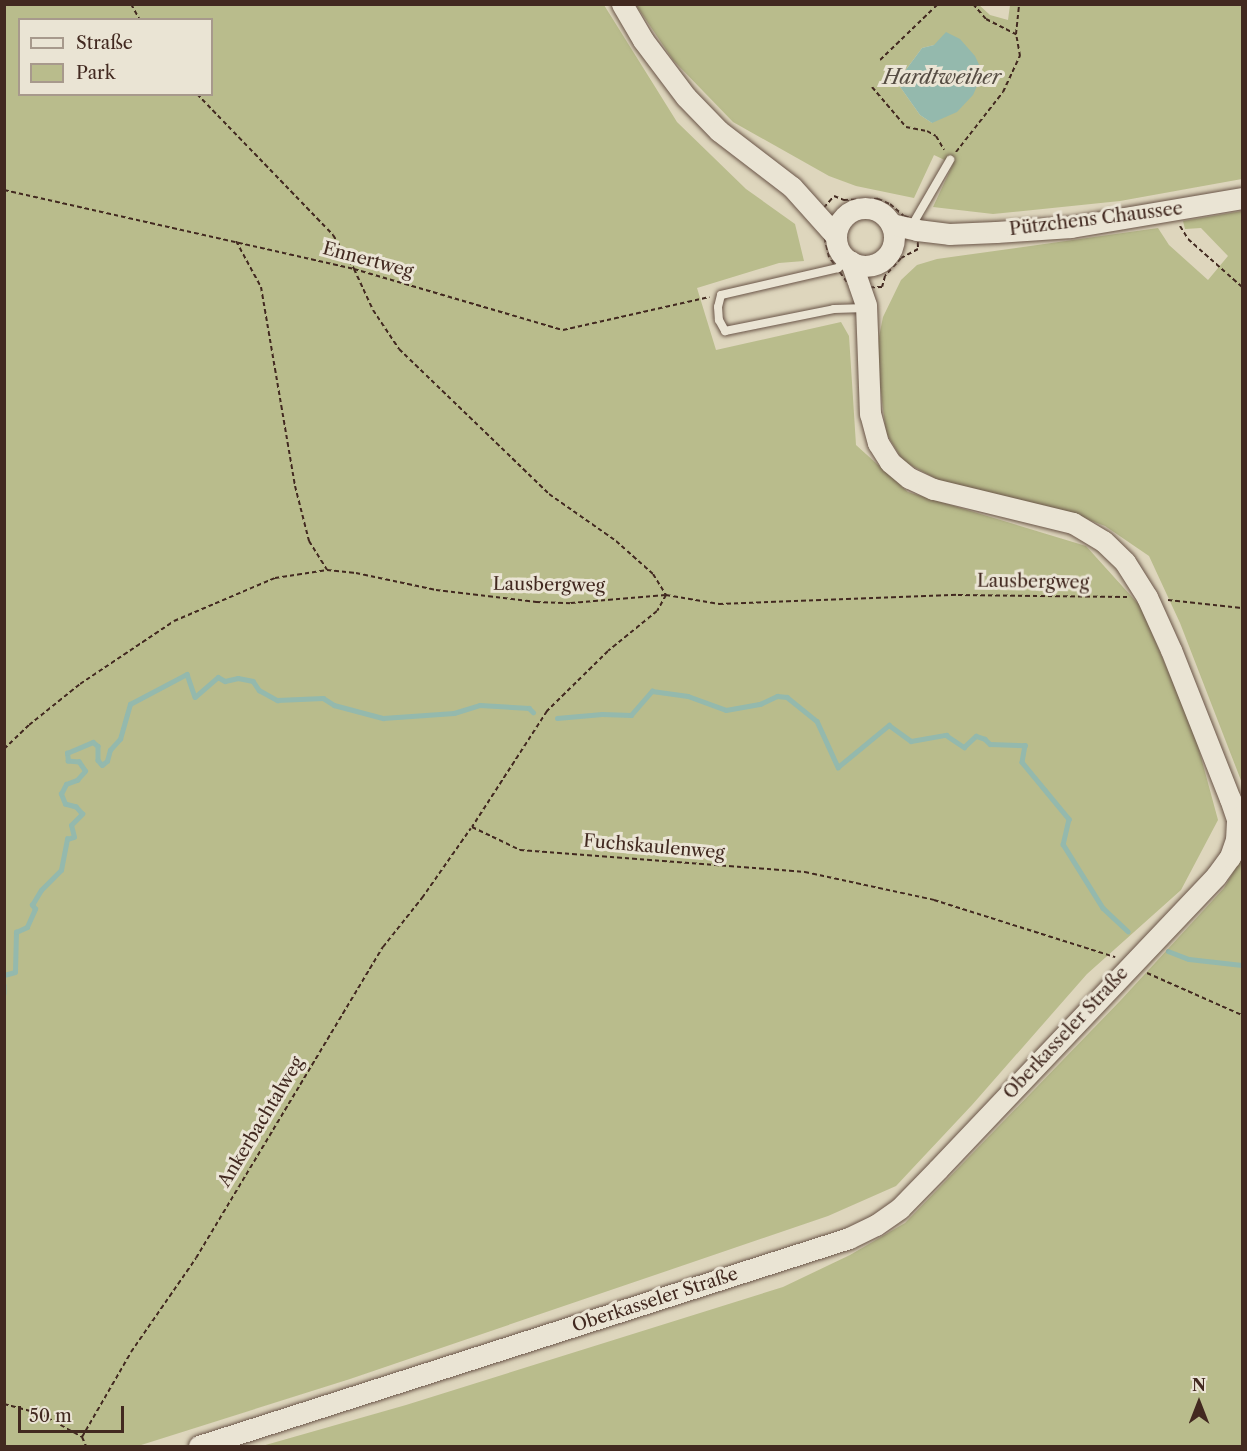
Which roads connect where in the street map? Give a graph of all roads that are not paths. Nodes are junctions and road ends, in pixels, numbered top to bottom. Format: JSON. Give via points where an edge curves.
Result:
{"nodes":[{"id":1,"x":622,"y":4,"type":"edge"},
{"id":2,"x":950,"y":160,"type":"road end"},
{"id":3,"x":1242,"y":198,"type":"edge"},
{"id":4,"x":820,"y":212,"type":"junction"},
{"id":5,"x":850,"y":212,"type":"junction"},
{"id":6,"x":910,"y":228,"type":"junction"},
{"id":7,"x":950,"y":234,"type":"junction"},
{"id":8,"x":836,"y":236,"type":"junction"},
{"id":9,"x":886,"y":256,"type":"junction"},
{"id":10,"x":849,"y":261,"type":"junction"},
{"id":11,"x":867,"y":307,"type":"junction"},
{"id":12,"x":199,"y":1446,"type":"edge"}],
"edges":[{"from":1,"to":4,"type":"street","via":[[643,40],[686,97],[719,131]]},
{"from":2,"to":6,"type":"lane"},
{"from":3,"to":7,"type":"street","name":"Pützchens Chaussee","via":[[1071,227]]},
{"from":4,"to":5,"type":"street"},
{"from":4,"to":8,"type":"street"},
{"from":5,"to":6,"type":"street","via":[[870,208]]},
{"from":5,"to":8,"type":"street","via":[[842,219]]},
{"from":6,"to":7,"type":"street","name":"Pützchens Chaussee"},
{"from":6,"to":9,"type":"street","name":"Oberkasseler Straße","via":[[894,235]]},
{"from":7,"to":9,"type":"street","name":"Pützchens Chaussee","via":[[918,241]]},
{"from":8,"to":10,"type":"street","name":"Oberkasseler Straße","via":[[841,253]]},
{"from":9,"to":10,"type":"street","name":"Pützchens Chaussee","via":[[866,266]]},
{"from":9,"to":11,"type":"street","name":"Oberkasseler Straße"},
{"from":10,"to":11,"type":"street","name":"Oberkasseler Straße"},
{"from":10,"to":11,"type":"lane","via":[[838,268],[721,295],[718,313],[725,331],[834,309]]},
{"from":11,"to":12,"type":"street","name":"Oberkasseler Straße","via":[[870,414],[878,443],[890,462],[909,478],[933,489],[1073,523],[1118,555],[1147,597],[1237,819],[1230,857],[938,1169],[900,1208],[876,1225],[849,1238]]}]}
